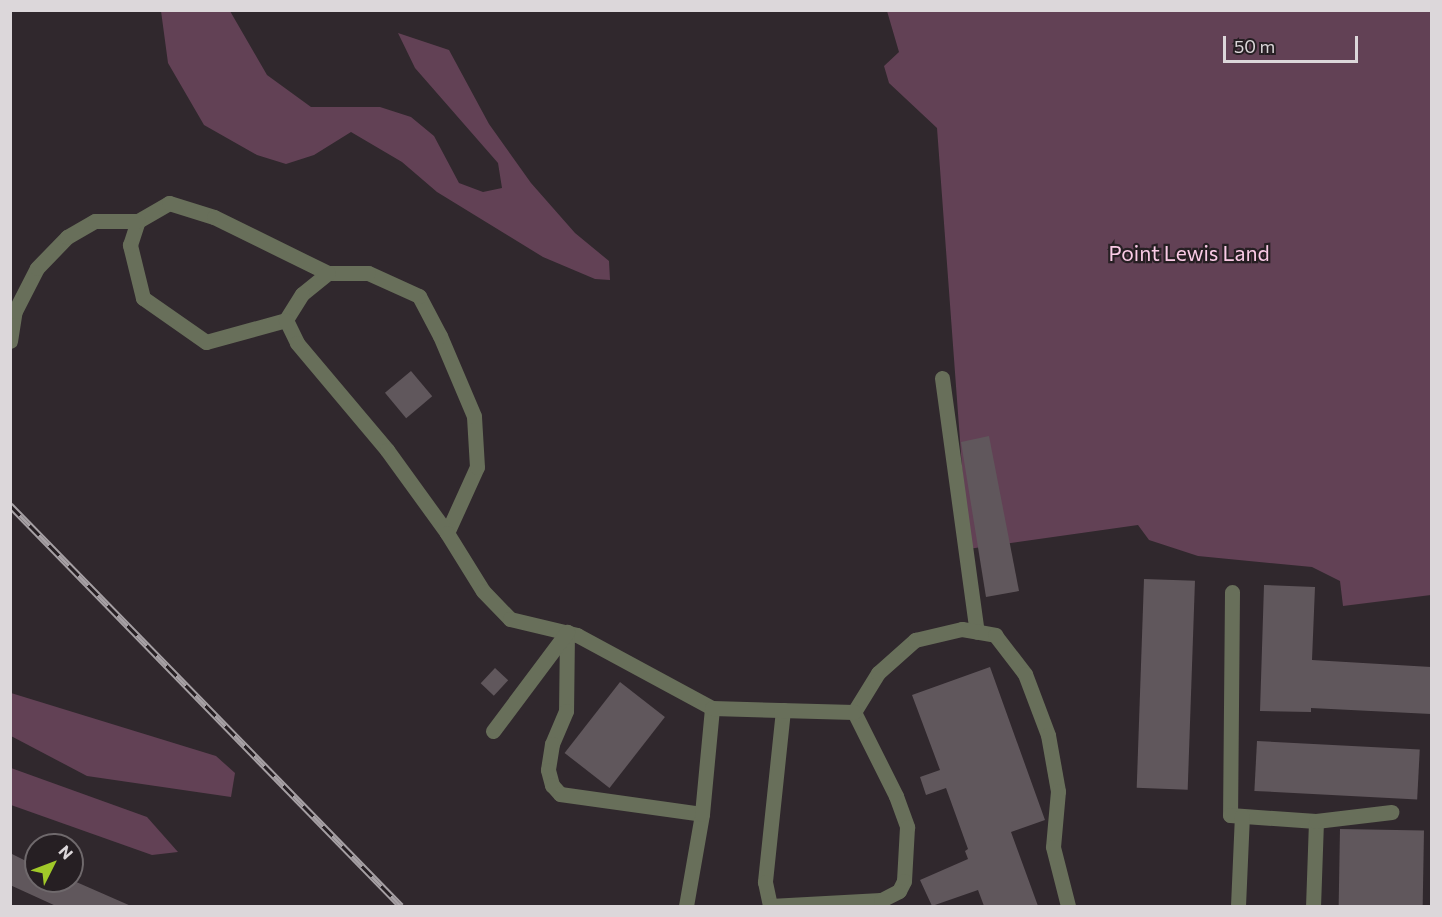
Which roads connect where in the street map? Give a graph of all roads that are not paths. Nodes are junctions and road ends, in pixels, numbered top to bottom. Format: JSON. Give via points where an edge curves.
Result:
{"nodes":[{"id":1,"x":138,"y":221,"type":"junction"},
{"id":2,"x":328,"y":273,"type":"junction"},
{"id":3,"x":286,"y":320,"type":"junction"},
{"id":4,"x":10,"y":341,"type":"edge"},
{"id":5,"x":942,"y":378,"type":"dead end"},
{"id":6,"x":447,"y":533,"type":"junction"},
{"id":7,"x":1232,"y":592,"type":"dead end"},
{"id":8,"x":567,"y":632,"type":"junction"},
{"id":9,"x":977,"y":632,"type":"junction"},
{"id":10,"x":712,"y":708,"type":"junction"},
{"id":11,"x":783,"y":710,"type":"junction"},
{"id":12,"x":854,"y":712,"type":"junction"},
{"id":13,"x":493,"y":731,"type":"dead end"},
{"id":14,"x":1390,"y":812,"type":"dead end"},
{"id":15,"x":702,"y":814,"type":"junction"},
{"id":16,"x":1242,"y":816,"type":"junction"},
{"id":17,"x":1316,"y":821,"type":"junction"},
{"id":18,"x":881,"y":903,"type":"edge"},
{"id":19,"x":686,"y":906,"type":"edge"},
{"id":20,"x":1068,"y":906,"type":"edge"},
{"id":21,"x":1238,"y":906,"type":"edge"},
{"id":22,"x":1313,"y":906,"type":"edge"}],
"edges":[{"from":1,"to":2,"type":"lane","via":[[168,203],[214,217]]},
{"from":1,"to":3,"type":"lane","via":[[130,245],[143,298],[207,342]]},
{"from":1,"to":4,"type":"lane","via":[[95,220],[67,237],[37,268],[15,311]]},
{"from":2,"to":3,"type":"lane","via":[[302,294]]},
{"from":2,"to":6,"type":"lane","via":[[368,273],[419,296],[440,336],[474,416],[477,467]]},
{"from":3,"to":6,"type":"lane","via":[[297,343],[387,450]]},
{"from":5,"to":9,"type":"lane"},
{"from":6,"to":8,"type":"lane","via":[[483,591],[510,619]]},
{"from":7,"to":16,"type":"lane","via":[[1230,815]]},
{"from":8,"to":10,"type":"lane"},
{"from":8,"to":13,"type":"lane"},
{"from":8,"to":15,"type":"lane","via":[[566,711],[552,744],[548,770],[552,785],[560,794]]},
{"from":9,"to":12,"type":"lane","via":[[962,629],[915,640],[878,673]]},
{"from":9,"to":20,"type":"lane","via":[[994,635],[1025,674],[1048,735],[1058,791],[1053,847]]},
{"from":10,"to":11,"type":"lane"},
{"from":10,"to":15,"type":"lane"},
{"from":11,"to":12,"type":"lane"},
{"from":11,"to":18,"type":"lane","via":[[765,882],[770,906]]},
{"from":12,"to":18,"type":"lane","via":[[907,827],[904,881],[899,891]]},
{"from":14,"to":17,"type":"lane"},
{"from":15,"to":19,"type":"lane"},
{"from":16,"to":17,"type":"lane"},
{"from":16,"to":21,"type":"lane"},
{"from":17,"to":22,"type":"lane"}]}
